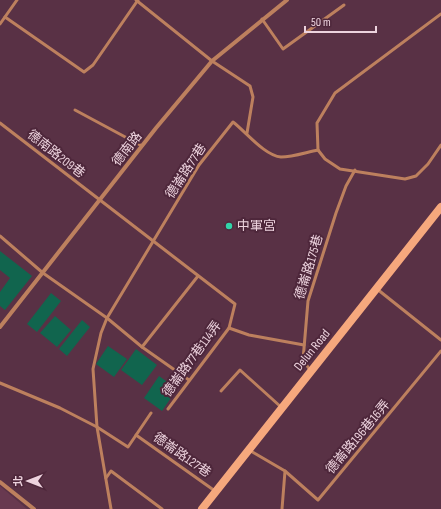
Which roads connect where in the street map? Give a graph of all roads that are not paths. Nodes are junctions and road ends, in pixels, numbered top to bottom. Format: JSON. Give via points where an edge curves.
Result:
{"nodes":[{"id":1,"x":17,"y":0,"type":"edge"},
{"id":2,"x":137,"y":0,"type":"edge"},
{"id":3,"x":287,"y":0,"type":"edge"},
{"id":4,"x":344,"y":5,"type":"dead end"},
{"id":5,"x":441,"y":14,"type":"edge"},
{"id":6,"x":5,"y":17,"type":"junction"},
{"id":7,"x":262,"y":19,"type":"junction"},
{"id":8,"x":0,"y":24,"type":"edge"},
{"id":9,"x":212,"y":61,"type":"junction"},
{"id":10,"x":75,"y":110,"type":"dead end"},
{"id":11,"x":0,"y":123,"type":"edge"},
{"id":12,"x":247,"y":133,"type":"junction"},
{"id":13,"x":441,"y":145,"type":"edge"},
{"id":14,"x":142,"y":146,"type":"junction"},
{"id":15,"x":318,"y":150,"type":"junction"},
{"id":16,"x":355,"y":170,"type":"junction"},
{"id":17,"x":99,"y":200,"type":"junction"},
{"id":18,"x":440,"y":209,"type":"edge"},
{"id":19,"x":0,"y":236,"type":"edge"},
{"id":20,"x":154,"y":242,"type":"junction"},
{"id":21,"x":43,"y":273,"type":"junction"},
{"id":22,"x":198,"y":276,"type":"junction"},
{"id":23,"x":377,"y":289,"type":"junction"},
{"id":24,"x":107,"y":318,"type":"junction"},
{"id":25,"x":0,"y":327,"type":"edge"},
{"id":26,"x":229,"y":328,"type":"junction"},
{"id":27,"x":441,"y":340,"type":"edge"},
{"id":28,"x":304,"y":345,"type":"junction"},
{"id":29,"x":142,"y":347,"type":"junction"},
{"id":30,"x":441,"y":351,"type":"edge"},
{"id":31,"x":311,"y":372,"type":"junction"},
{"id":32,"x":189,"y":380,"type":"junction"},
{"id":33,"x":0,"y":382,"type":"edge"},
{"id":34,"x":221,"y":390,"type":"dead end"},
{"id":35,"x":282,"y":408,"type":"junction"},
{"id":36,"x":168,"y":409,"type":"dead end"},
{"id":37,"x":151,"y":413,"type":"dead end"},
{"id":38,"x":97,"y":428,"type":"junction"},
{"id":39,"x":136,"y":435,"type":"junction"},
{"id":40,"x":249,"y":450,"type":"junction"},
{"id":41,"x":285,"y":471,"type":"junction"},
{"id":42,"x":106,"y":478,"type":"junction"},
{"id":43,"x":0,"y":482,"type":"edge"},
{"id":44,"x":216,"y":492,"type":"junction"},
{"id":45,"x":34,"y":509,"type":"edge"},
{"id":46,"x":110,"y":509,"type":"edge"},
{"id":47,"x":162,"y":509,"type":"edge"},
{"id":48,"x":202,"y":509,"type":"edge"},
{"id":49,"x":282,"y":509,"type":"edge"}],
"edges":[{"from":1,"to":6,"type":"lane"},
{"from":2,"to":6,"type":"lane","via":[[92,65],[84,72]]},
{"from":2,"to":9,"type":"lane"},
{"from":3,"to":7,"type":"street","name":"德南路"},
{"from":4,"to":7,"type":"lane","via":[[283,48]]},
{"from":5,"to":15,"type":"lane","via":[[335,92],[316,123]]},
{"from":6,"to":8,"type":"lane"},
{"from":7,"to":9,"type":"street","name":"德南路"},
{"from":9,"to":12,"type":"lane","via":[[250,86],[253,98]]},
{"from":9,"to":14,"type":"street","name":"德南路"},
{"from":10,"to":14,"type":"lane"},
{"from":11,"to":17,"type":"lane","name":"德南路209巷"},
{"from":12,"to":15,"type":"lane","name":"德崙路77巷","via":[[265,151],[281,157]]},
{"from":12,"to":20,"type":"lane","name":"德崙路77巷","via":[[233,122],[199,165]]},
{"from":13,"to":16,"type":"lane","via":[[416,176],[405,179]]},
{"from":14,"to":17,"type":"street","name":"德南路"},
{"from":15,"to":16,"type":"lane","via":[[325,159],[340,169]]},
{"from":16,"to":28,"type":"lane","name":"德崙路175巷","via":[[336,213],[308,301]]},
{"from":17,"to":20,"type":"lane","name":"德南路209巷"},
{"from":17,"to":21,"type":"street","name":"德南路"},
{"from":18,"to":23,"type":"street","name":"Delun Road"},
{"from":19,"to":21,"type":"lane"},
{"from":20,"to":22,"type":"lane","name":"德崙路77巷114弄"},
{"from":20,"to":24,"type":"lane","name":"德崙路77巷"},
{"from":21,"to":24,"type":"lane"},
{"from":21,"to":25,"type":"street","name":"德南路"},
{"from":22,"to":26,"type":"lane","name":"德崙路77巷114弄","via":[[235,304]]},
{"from":22,"to":29,"type":"lane"},
{"from":23,"to":27,"type":"lane"},
{"from":23,"to":31,"type":"street","name":"Delun Road"},
{"from":24,"to":29,"type":"lane"},
{"from":24,"to":38,"type":"lane","name":"德崙路77巷","via":[[101,333],[94,369]]},
{"from":26,"to":28,"type":"lane","via":[[249,335]]},
{"from":26,"to":32,"type":"lane","name":"德崙路77巷114弄"},
{"from":28,"to":31,"type":"lane","name":"德崙路175巷","via":[[303,360]]},
{"from":29,"to":32,"type":"lane"},
{"from":30,"to":41,"type":"lane","name":"德崙路196巷16弄","via":[[318,500]]},
{"from":31,"to":35,"type":"street","name":"Delun Road"},
{"from":32,"to":36,"type":"lane","name":"德崙路77巷114弄"},
{"from":33,"to":38,"type":"lane","via":[[60,408]]},
{"from":34,"to":35,"type":"lane","via":[[240,370]]},
{"from":35,"to":40,"type":"street","name":"Delun Road"},
{"from":37,"to":39,"type":"lane"},
{"from":38,"to":39,"type":"lane","via":[[128,447]]},
{"from":38,"to":42,"type":"lane","name":"德崙路77巷"},
{"from":39,"to":44,"type":"lane","name":"德崙路127巷"},
{"from":40,"to":41,"type":"lane"},
{"from":40,"to":44,"type":"street","name":"Delun Road"},
{"from":41,"to":49,"type":"lane"},
{"from":42,"to":46,"type":"lane","name":"德崙路77巷"},
{"from":42,"to":47,"type":"lane","via":[[111,471]]},
{"from":43,"to":45,"type":"street"},
{"from":44,"to":48,"type":"street","name":"Delun Road"}]}
